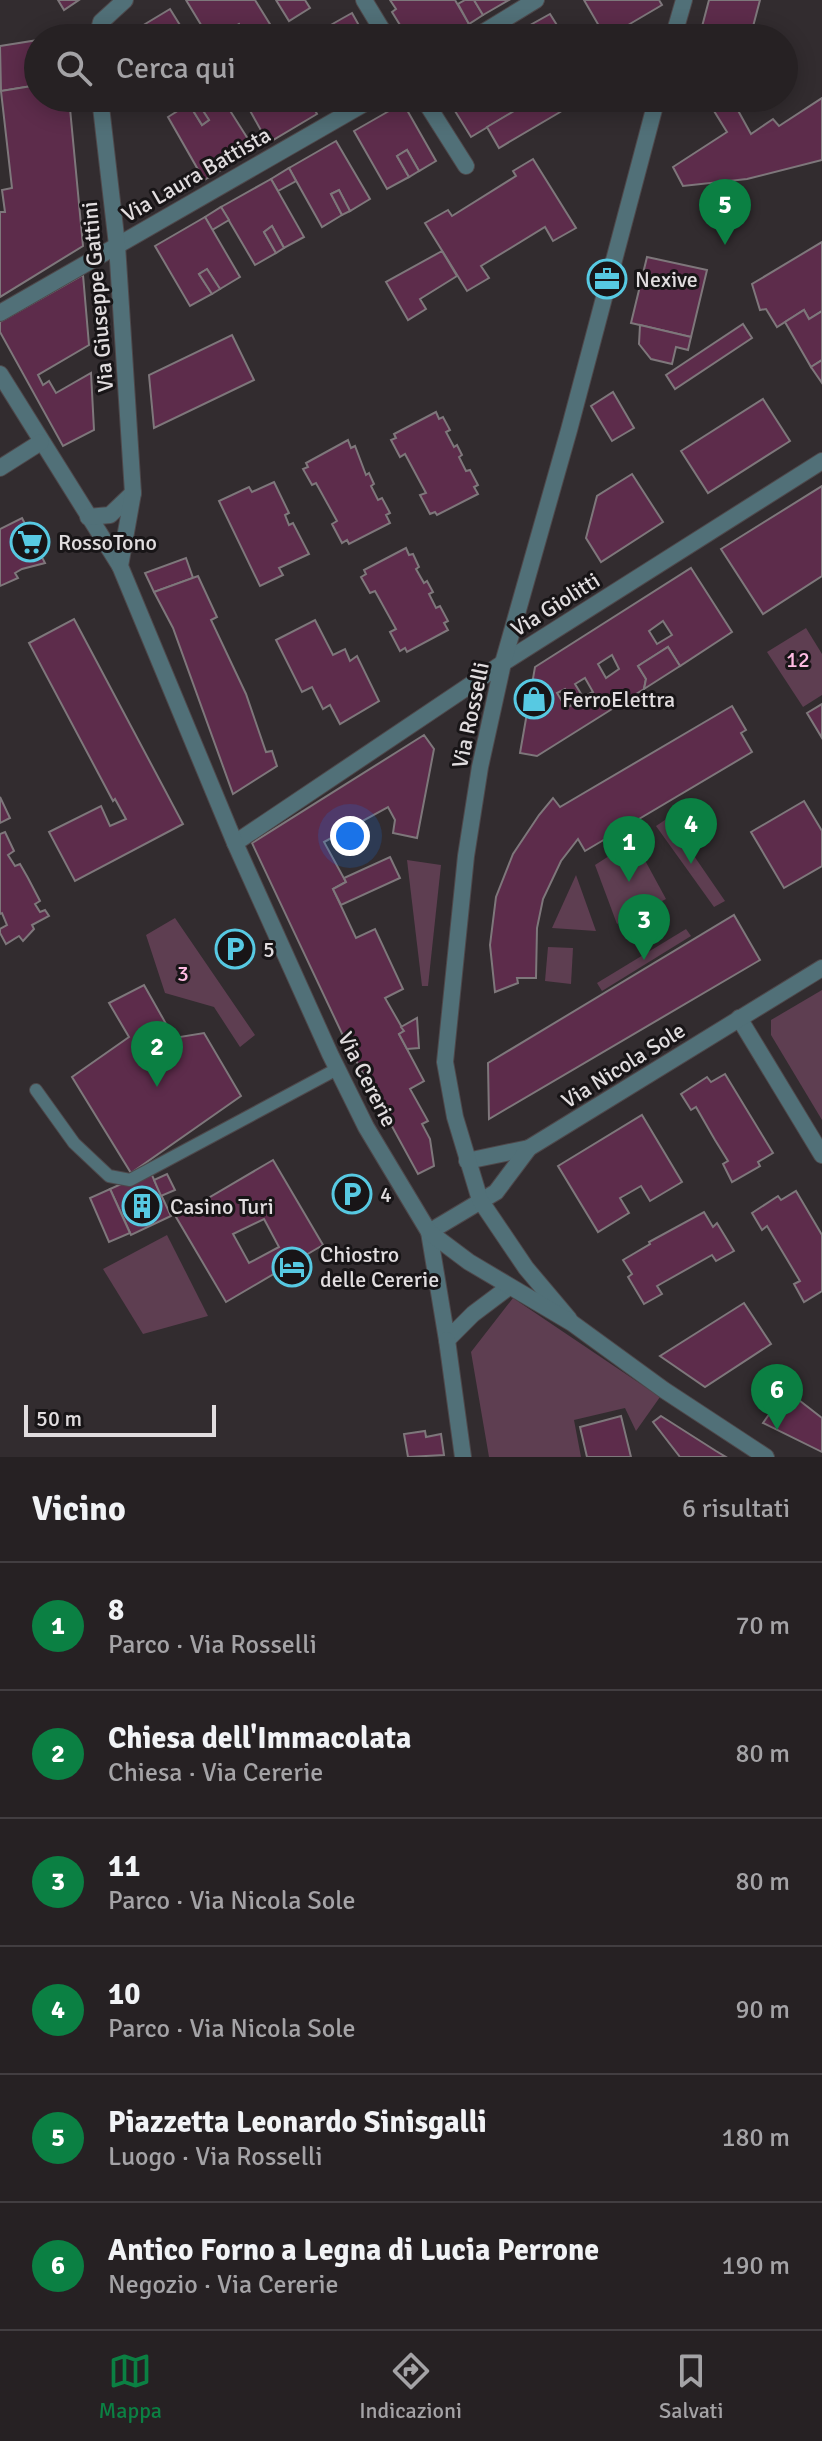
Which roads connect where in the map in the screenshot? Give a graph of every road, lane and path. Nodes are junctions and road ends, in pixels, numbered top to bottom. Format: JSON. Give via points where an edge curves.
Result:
{"nodes":[{"id":1,"x":125,"y":0,"type":"edge"},
{"id":2,"x":364,"y":0,"type":"edge"},
{"id":3,"x":536,"y":0,"type":"edge"},
{"id":4,"x":684,"y":0,"type":"edge"},
{"id":5,"x":100,"y":24,"type":"edge"},
{"id":6,"x":379,"y":24,"type":"edge"},
{"id":7,"x":497,"y":24,"type":"edge"},
{"id":8,"x":677,"y":24,"type":"edge"},
{"id":9,"x":102,"y":112,"type":"edge"},
{"id":10,"x":350,"y":112,"type":"edge"},
{"id":11,"x":432,"y":112,"type":"edge"},
{"id":12,"x":653,"y":112,"type":"edge"},
{"id":13,"x":466,"y":166,"type":"dead end"},
{"id":14,"x":117,"y":245,"type":"junction"},
{"id":15,"x":0,"y":313,"type":"edge"},
{"id":16,"x":0,"y":374,"type":"edge"},
{"id":17,"x":41,"y":442,"type":"junction"},
{"id":18,"x":822,"y":461,"type":"edge"},
{"id":19,"x":0,"y":468,"type":"edge"},
{"id":20,"x":133,"y":493,"type":"junction"},
{"id":21,"x":88,"y":517,"type":"junction"},
{"id":22,"x":120,"y":566,"type":"junction"},
{"id":23,"x":503,"y":663,"type":"junction"},
{"id":24,"x":235,"y":843,"type":"junction"},
{"id":25,"x":822,"y":968,"type":"edge"},
{"id":26,"x":739,"y":1018,"type":"junction"},
{"id":27,"x":337,"y":1069,"type":"junction"},
{"id":28,"x":36,"y":1090,"type":"dead end"},
{"id":29,"x":529,"y":1148,"type":"junction"},
{"id":30,"x":822,"y":1155,"type":"edge"},
{"id":31,"x":467,"y":1161,"type":"junction"},
{"id":32,"x":480,"y":1200,"type":"junction"},
{"id":33,"x":429,"y":1232,"type":"junction"},
{"id":34,"x":509,"y":1287,"type":"junction"},
{"id":35,"x":572,"y":1323,"type":"junction"},
{"id":36,"x":447,"y":1340,"type":"junction"},
{"id":37,"x":463,"y":1457,"type":"edge"},
{"id":38,"x":766,"y":1457,"type":"edge"}],
"edges":[{"from":1,"to":5,"type":"street"},
{"from":2,"to":6,"type":"street"},
{"from":3,"to":7,"type":"street"},
{"from":4,"to":8,"type":"street"},
{"from":9,"to":14,"type":"street","name":"Via Giuseppe Gattini"},
{"from":10,"to":14,"type":"street","name":"Via Laura Battista"},
{"from":11,"to":13,"type":"street"},
{"from":12,"to":23,"type":"street","name":"Via Rosselli"},
{"from":14,"to":15,"type":"street","name":"Via Laura Battista"},
{"from":14,"to":20,"type":"street","name":"Via Giuseppe Gattini"},
{"from":16,"to":17,"type":"street","name":"Via Cererie"},
{"from":17,"to":19,"type":"street"},
{"from":17,"to":21,"type":"street","name":"Via Cererie"},
{"from":18,"to":23,"type":"street","name":"Via Giolitti"},
{"from":20,"to":21,"type":"street","via":[[110,515]]},
{"from":20,"to":22,"type":"street","name":"Via Giuseppe Gattini"},
{"from":21,"to":22,"type":"street","name":"Via Cererie"},
{"from":22,"to":24,"type":"street","name":"Via Cererie"},
{"from":23,"to":24,"type":"street","name":"Via Giolitti"},
{"from":23,"to":31,"type":"street","name":"Via Rosselli","via":[[466,856],[445,1062]]},
{"from":24,"to":27,"type":"street","name":"Via Cererie"},
{"from":25,"to":26,"type":"street","name":"Via Nicola Sole"},
{"from":26,"to":29,"type":"street","name":"Via Nicola Sole"},
{"from":26,"to":30,"type":"street"},
{"from":27,"to":28,"type":"lane","via":[[130,1180],[109,1176],[74,1143]]},
{"from":27,"to":33,"type":"street","name":"Via Cererie"},
{"from":29,"to":31,"type":"street"},
{"from":29,"to":32,"type":"street","via":[[496,1192]]},
{"from":31,"to":32,"type":"street","name":"Via Rosselli"},
{"from":32,"to":33,"type":"street"},
{"from":32,"to":35,"type":"street","name":"Via Rosselli"},
{"from":33,"to":34,"type":"street","name":"Via Cererie"},
{"from":33,"to":36,"type":"street"},
{"from":34,"to":35,"type":"street","name":"Via Cererie"},
{"from":34,"to":36,"type":"street"},
{"from":35,"to":38,"type":"street","name":"Via Cererie"},
{"from":36,"to":37,"type":"street"}]}
